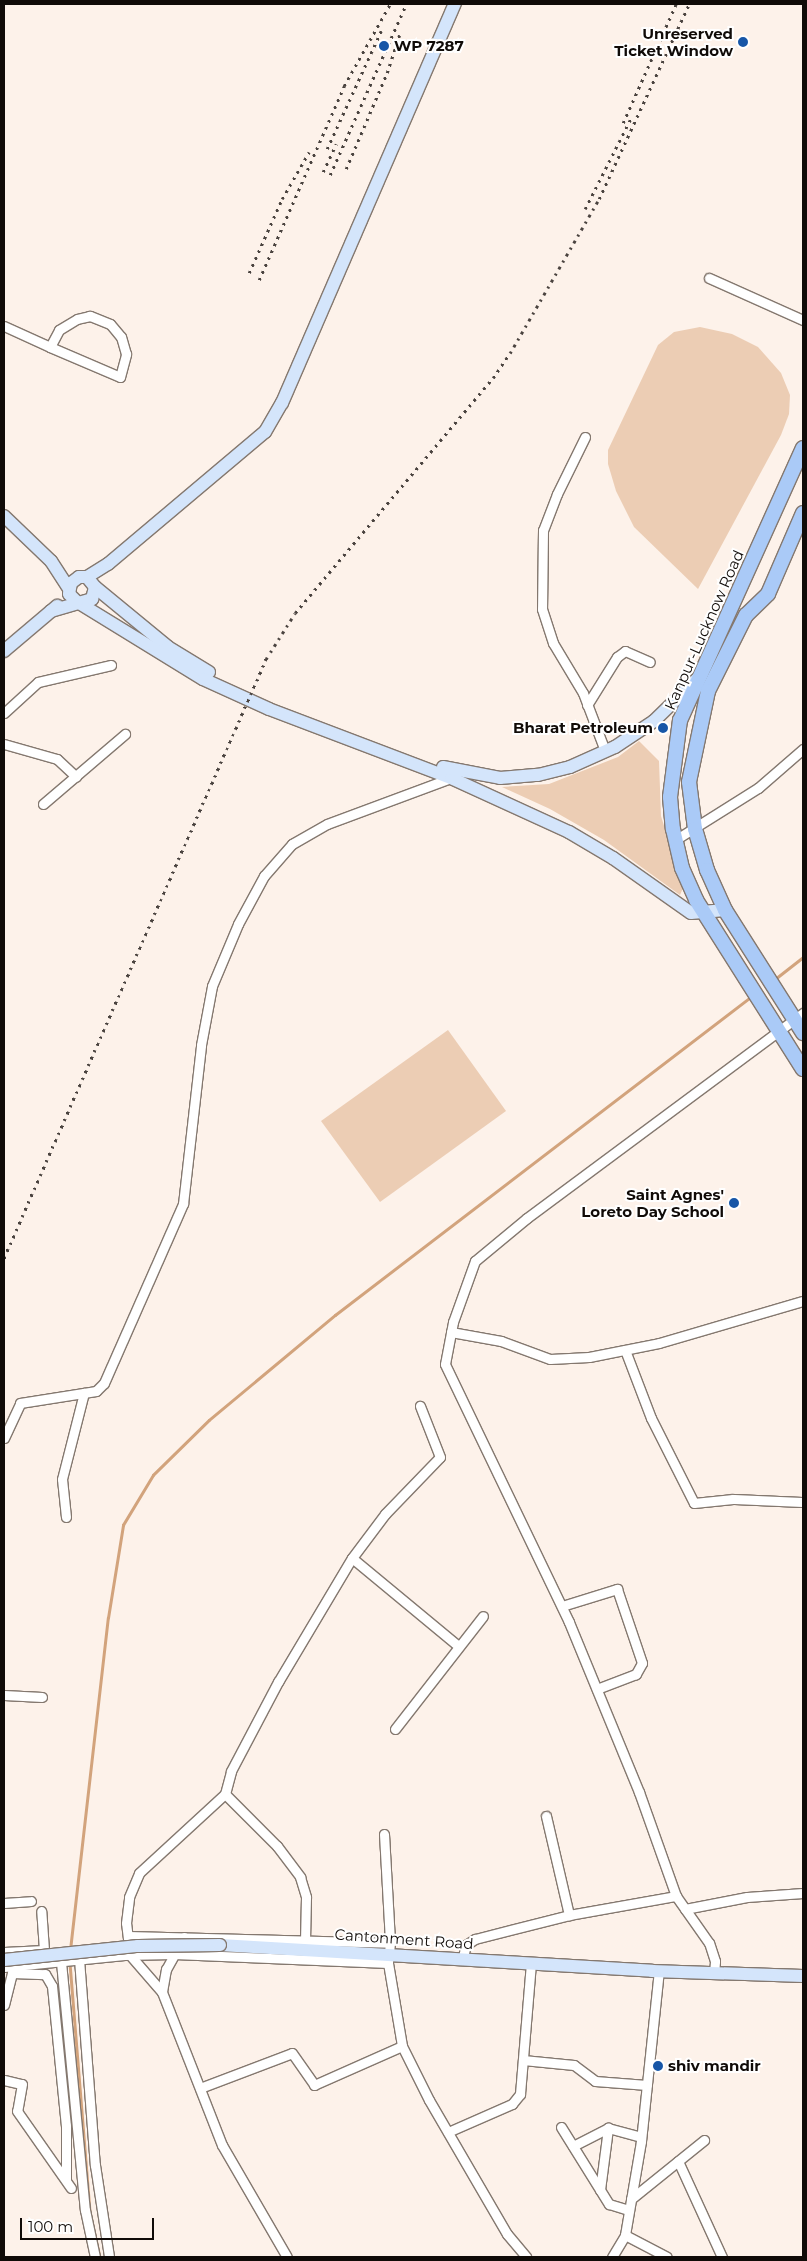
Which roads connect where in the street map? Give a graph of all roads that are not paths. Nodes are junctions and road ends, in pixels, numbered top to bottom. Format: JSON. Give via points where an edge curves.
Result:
{"nodes":[{"id":1,"x":455,"y":4,"type":"edge"},
{"id":2,"x":709,"y":278,"type":"dead end"},
{"id":3,"x":803,"y":320,"type":"edge"},
{"id":4,"x":4,"y":326,"type":"edge"},
{"id":5,"x":50,"y":347,"type":"junction"},
{"id":6,"x":585,"y":437,"type":"dead end"},
{"id":7,"x":803,"y":448,"type":"edge"},
{"id":8,"x":803,"y":512,"type":"edge"},
{"id":9,"x":4,"y":516,"type":"edge"},
{"id":10,"x":51,"y":561,"type":"junction"},
{"id":11,"x":90,"y":581,"type":"junction"},
{"id":12,"x":737,"y":596,"type":"junction"},
{"id":13,"x":73,"y":597,"type":"junction"},
{"id":14,"x":754,"y":606,"type":"junction"},
{"id":15,"x":4,"y":651,"type":"edge"},
{"id":16,"x":650,"y":662,"type":"dead end"},
{"id":17,"x":111,"y":665,"type":"dead end"},
{"id":18,"x":698,"y":678,"type":"junction"},
{"id":19,"x":587,"y":705,"type":"junction"},
{"id":20,"x":4,"y":713,"type":"edge"},
{"id":21,"x":125,"y":734,"type":"dead end"},
{"id":22,"x":4,"y":744,"type":"edge"},
{"id":23,"x":803,"y":749,"type":"edge"},
{"id":24,"x":606,"y":752,"type":"junction"},
{"id":25,"x":76,"y":777,"type":"junction"},
{"id":26,"x":451,"y":778,"type":"junction"},
{"id":27,"x":43,"y":804,"type":"dead end"},
{"id":28,"x":695,"y":829,"type":"junction"},
{"id":29,"x":675,"y":840,"type":"junction"},
{"id":30,"x":726,"y":910,"type":"junction"},
{"id":31,"x":705,"y":913,"type":"junction"},
{"id":32,"x":799,"y":1017,"type":"edge"},
{"id":33,"x":779,"y":1030,"type":"junction"},
{"id":34,"x":803,"y":1033,"type":"edge"},
{"id":35,"x":803,"y":1069,"type":"edge"},
{"id":36,"x":803,"y":1301,"type":"edge"},
{"id":37,"x":451,"y":1332,"type":"junction"},
{"id":38,"x":625,"y":1350,"type":"junction"},
{"id":39,"x":84,"y":1393,"type":"junction"},
{"id":40,"x":420,"y":1406,"type":"dead end"},
{"id":41,"x":4,"y":1438,"type":"edge"},
{"id":42,"x":803,"y":1502,"type":"edge"},
{"id":43,"x":66,"y":1517,"type":"dead end"},
{"id":44,"x":352,"y":1558,"type":"junction"},
{"id":45,"x":562,"y":1606,"type":"junction"},
{"id":46,"x":483,"y":1616,"type":"dead end"},
{"id":47,"x":457,"y":1645,"type":"junction"},
{"id":48,"x":597,"y":1689,"type":"junction"},
{"id":49,"x":4,"y":1695,"type":"edge"},
{"id":50,"x":42,"y":1697,"type":"dead end"},
{"id":51,"x":395,"y":1729,"type":"dead end"},
{"id":52,"x":225,"y":1794,"type":"junction"},
{"id":53,"x":546,"y":1816,"type":"dead end"},
{"id":54,"x":384,"y":1834,"type":"dead end"},
{"id":55,"x":803,"y":1893,"type":"edge"},
{"id":56,"x":676,"y":1896,"type":"junction"},
{"id":57,"x":32,"y":1901,"type":"dead end"},
{"id":58,"x":4,"y":1903,"type":"edge"},
{"id":59,"x":685,"y":1909,"type":"junction"},
{"id":60,"x":40,"y":1911,"type":"dead end"},
{"id":61,"x":569,"y":1915,"type":"junction"},
{"id":62,"x":128,"y":1936,"type":"junction"},
{"id":63,"x":184,"y":1937,"type":"junction"},
{"id":64,"x":305,"y":1940,"type":"junction"},
{"id":65,"x":4,"y":1952,"type":"edge"},
{"id":66,"x":174,"y":1954,"type":"junction"},
{"id":67,"x":389,"y":1954,"type":"junction"},
{"id":68,"x":130,"y":1955,"type":"junction"},
{"id":69,"x":79,"y":1960,"type":"junction"},
{"id":70,"x":462,"y":1960,"type":"junction"},
{"id":71,"x":61,"y":1962,"type":"junction"},
{"id":72,"x":531,"y":1964,"type":"junction"},
{"id":73,"x":4,"y":1967,"type":"edge"},
{"id":74,"x":10,"y":1967,"type":"edge"},
{"id":75,"x":659,"y":1971,"type":"junction"},
{"id":76,"x":714,"y":1973,"type":"junction"},
{"id":77,"x":803,"y":1976,"type":"edge"},
{"id":78,"x":162,"y":1992,"type":"junction"},
{"id":79,"x":4,"y":2004,"type":"edge"},
{"id":80,"x":402,"y":2046,"type":"junction"},
{"id":81,"x":523,"y":2060,"type":"junction"},
{"id":82,"x":4,"y":2080,"type":"edge"},
{"id":83,"x":647,"y":2085,"type":"junction"},
{"id":84,"x":200,"y":2088,"type":"junction"},
{"id":85,"x":561,"y":2127,"type":"dead end"},
{"id":86,"x":608,"y":2128,"type":"junction"},
{"id":87,"x":448,"y":2132,"type":"junction"},
{"id":88,"x":641,"y":2137,"type":"junction"},
{"id":89,"x":704,"y":2140,"type":"dead end"},
{"id":90,"x":573,"y":2146,"type":"junction"},
{"id":91,"x":678,"y":2161,"type":"junction"},
{"id":92,"x":600,"y":2190,"type":"junction"},
{"id":93,"x":631,"y":2199,"type":"junction"},
{"id":94,"x":629,"y":2210,"type":"junction"},
{"id":95,"x":625,"y":2235,"type":"junction"},
{"id":96,"x":95,"y":2257,"type":"edge"},
{"id":97,"x":109,"y":2257,"type":"edge"},
{"id":98,"x":287,"y":2257,"type":"edge"},
{"id":99,"x":526,"y":2257,"type":"edge"},
{"id":100,"x":612,"y":2257,"type":"edge"},
{"id":101,"x":667,"y":2257,"type":"edge"},
{"id":102,"x":722,"y":2257,"type":"edge"}],
"edges":[{"from":1,"to":11,"type":"main road","via":[[282,403],[265,432]]},
{"from":2,"to":3,"type":"street"},
{"from":4,"to":5,"type":"street"},
{"from":5,"to":5,"type":"street","via":[[120,377],[126,354],[121,337],[110,324],[90,316],[77,319],[59,330]]},
{"from":6,"to":19,"type":"street","via":[[543,530],[541,574],[542,609],[553,643]]},
{"from":7,"to":12,"type":"main road","name":"Kanpur-Lucknow Road"},
{"from":8,"to":14,"type":"main road","name":"Kanpur-Lucknow Road","via":[[768,594]]},
{"from":9,"to":10,"type":"main road"},
{"from":10,"to":11,"type":"main road"},
{"from":10,"to":13,"type":"main road"},
{"from":11,"to":13,"type":"main road","via":[[73,580]]},
{"from":11,"to":13,"type":"main road","via":[[92,599]]},
{"from":11,"to":24,"type":"main road","via":[[168,648],[204,670],[279,706],[421,761],[500,778],[570,767]]},
{"from":12,"to":14,"type":"main road"},
{"from":12,"to":18,"type":"main road","name":"Kanpur-Lucknow Road"},
{"from":13,"to":15,"type":"main road","via":[[51,611]]},
{"from":13,"to":26,"type":"main road","via":[[203,679],[276,712]]},
{"from":14,"to":28,"type":"main road","name":"Kanpur-Lucknow Road","via":[[746,615],[708,690],[689,782]]},
{"from":16,"to":19,"type":"street","via":[[625,651],[617,657]]},
{"from":17,"to":20,"type":"street","via":[[38,682]]},
{"from":18,"to":24,"type":"main road","via":[[654,721]]},
{"from":18,"to":29,"type":"main road","name":"Kanpur-Lucknow Road","via":[[680,720],[672,762],[670,797]]},
{"from":19,"to":24,"type":"street"},
{"from":21,"to":25,"type":"street"},
{"from":22,"to":25,"type":"street","via":[[58,759]]},
{"from":23,"to":28,"type":"street","via":[[758,788]]},
{"from":25,"to":27,"type":"street"},
{"from":26,"to":31,"type":"main road","via":[[569,832],[613,858],[691,913]]},
{"from":26,"to":39,"type":"street","via":[[327,824],[292,844],[264,876],[238,924],[212,986],[201,1045],[183,1204],[104,1383],[96,1391]]},
{"from":28,"to":29,"type":"street"},
{"from":28,"to":30,"type":"main road","name":"Kanpur-Lucknow Road","via":[[707,870]]},
{"from":29,"to":31,"type":"main road","name":"Kanpur-Lucknow Road","via":[[682,868]]},
{"from":30,"to":31,"type":"main road"},
{"from":30,"to":32,"type":"main road","name":"Kanpur-Lucknow Road","via":[[784,1004]]},
{"from":31,"to":33,"type":"main road","name":"Kanpur-Lucknow Road"},
{"from":32,"to":33,"type":"street"},
{"from":32,"to":34,"type":"main road","name":"Kanpur-Lucknow Road"},
{"from":33,"to":35,"type":"main road","name":"Kanpur-Lucknow Road"},
{"from":33,"to":37,"type":"street","via":[[527,1218],[475,1261],[464,1284]]},
{"from":36,"to":38,"type":"street"},
{"from":37,"to":38,"type":"street","via":[[501,1341],[550,1359],[589,1357]]},
{"from":37,"to":45,"type":"street","via":[[445,1364]]},
{"from":38,"to":42,"type":"street","via":[[651,1418],[694,1503],[733,1499]]},
{"from":39,"to":41,"type":"street","via":[[20,1403]]},
{"from":39,"to":43,"type":"street","via":[[62,1478]]},
{"from":40,"to":44,"type":"street","via":[[440,1457],[385,1514]]},
{"from":44,"to":47,"type":"street"},
{"from":44,"to":52,"type":"street","via":[[278,1682],[231,1771]]},
{"from":45,"to":48,"type":"street"},
{"from":45,"to":48,"type":"street","via":[[617,1588],[642,1663],[636,1674]]},
{"from":46,"to":47,"type":"street"},
{"from":47,"to":51,"type":"street"},
{"from":48,"to":56,"type":"street","via":[[639,1792]]},
{"from":49,"to":50,"type":"street"},
{"from":52,"to":62,"type":"street","via":[[138,1874],[129,1897]]},
{"from":52,"to":64,"type":"street","via":[[277,1846],[300,1877],[306,1897]]},
{"from":53,"to":61,"type":"street"},
{"from":54,"to":67,"type":"street"},
{"from":55,"to":59,"type":"street","via":[[747,1897]]},
{"from":56,"to":59,"type":"street"},
{"from":56,"to":61,"type":"street"},
{"from":57,"to":58,"type":"street"},
{"from":59,"to":76,"type":"street","via":[[709,1943],[715,1962]]},
{"from":60,"to":65,"type":"street","via":[[44,1950]]},
{"from":61,"to":70,"type":"street","via":[[474,1939],[466,1945]]},
{"from":62,"to":63,"type":"street"},
{"from":62,"to":68,"type":"street"},
{"from":63,"to":64,"type":"street"},
{"from":63,"to":66,"type":"street"},
{"from":64,"to":67,"type":"street"},
{"from":66,"to":67,"type":"street"},
{"from":66,"to":68,"type":"street"},
{"from":66,"to":78,"type":"street","via":[[164,1973]]},
{"from":67,"to":70,"type":"main road","name":"Cantonment Road"},
{"from":67,"to":74,"type":"main road","name":"Cantonment Road","bridge":true,"via":[[220,1945],[138,1946]]},
{"from":67,"to":80,"type":"street"},
{"from":68,"to":69,"type":"street"},
{"from":68,"to":78,"type":"street"},
{"from":69,"to":71,"type":"street"},
{"from":69,"to":97,"type":"street","via":[[95,2165]]},
{"from":70,"to":72,"type":"main road","name":"Cantonment Road"},
{"from":71,"to":74,"type":"street"},
{"from":71,"to":96,"type":"street","via":[[85,2210]]},
{"from":72,"to":75,"type":"main road","name":"Cantonment Road"},
{"from":72,"to":81,"type":"street"},
{"from":73,"to":74,"type":"street"},
{"from":74,"to":79,"type":"street"},
{"from":74,"to":82,"type":"street","via":[[45,1974],[52,1986],[69,2183],[17,2110],[22,2084]]},
{"from":75,"to":76,"type":"main road","name":"Cantonment Road"},
{"from":75,"to":83,"type":"street"},
{"from":76,"to":77,"type":"main road","name":"Cantonment Road"},
{"from":78,"to":84,"type":"street"},
{"from":80,"to":84,"type":"street","via":[[314,2085],[292,2053]]},
{"from":80,"to":87,"type":"street"},
{"from":81,"to":83,"type":"street","via":[[574,2065],[595,2081]]},
{"from":81,"to":87,"type":"street","via":[[520,2094],[512,2104]]},
{"from":83,"to":88,"type":"street"},
{"from":84,"to":98,"type":"street","via":[[222,2145]]},
{"from":85,"to":90,"type":"street"},
{"from":86,"to":88,"type":"street"},
{"from":86,"to":90,"type":"street"},
{"from":86,"to":92,"type":"street"},
{"from":87,"to":99,"type":"street","via":[[507,2234]]},
{"from":88,"to":93,"type":"street"},
{"from":89,"to":91,"type":"street"},
{"from":90,"to":92,"type":"street"},
{"from":91,"to":93,"type":"street"},
{"from":91,"to":102,"type":"street"},
{"from":92,"to":94,"type":"street","via":[[609,2204]]},
{"from":93,"to":94,"type":"street"},
{"from":94,"to":95,"type":"street"},
{"from":95,"to":100,"type":"street"},
{"from":95,"to":101,"type":"street"}]}
